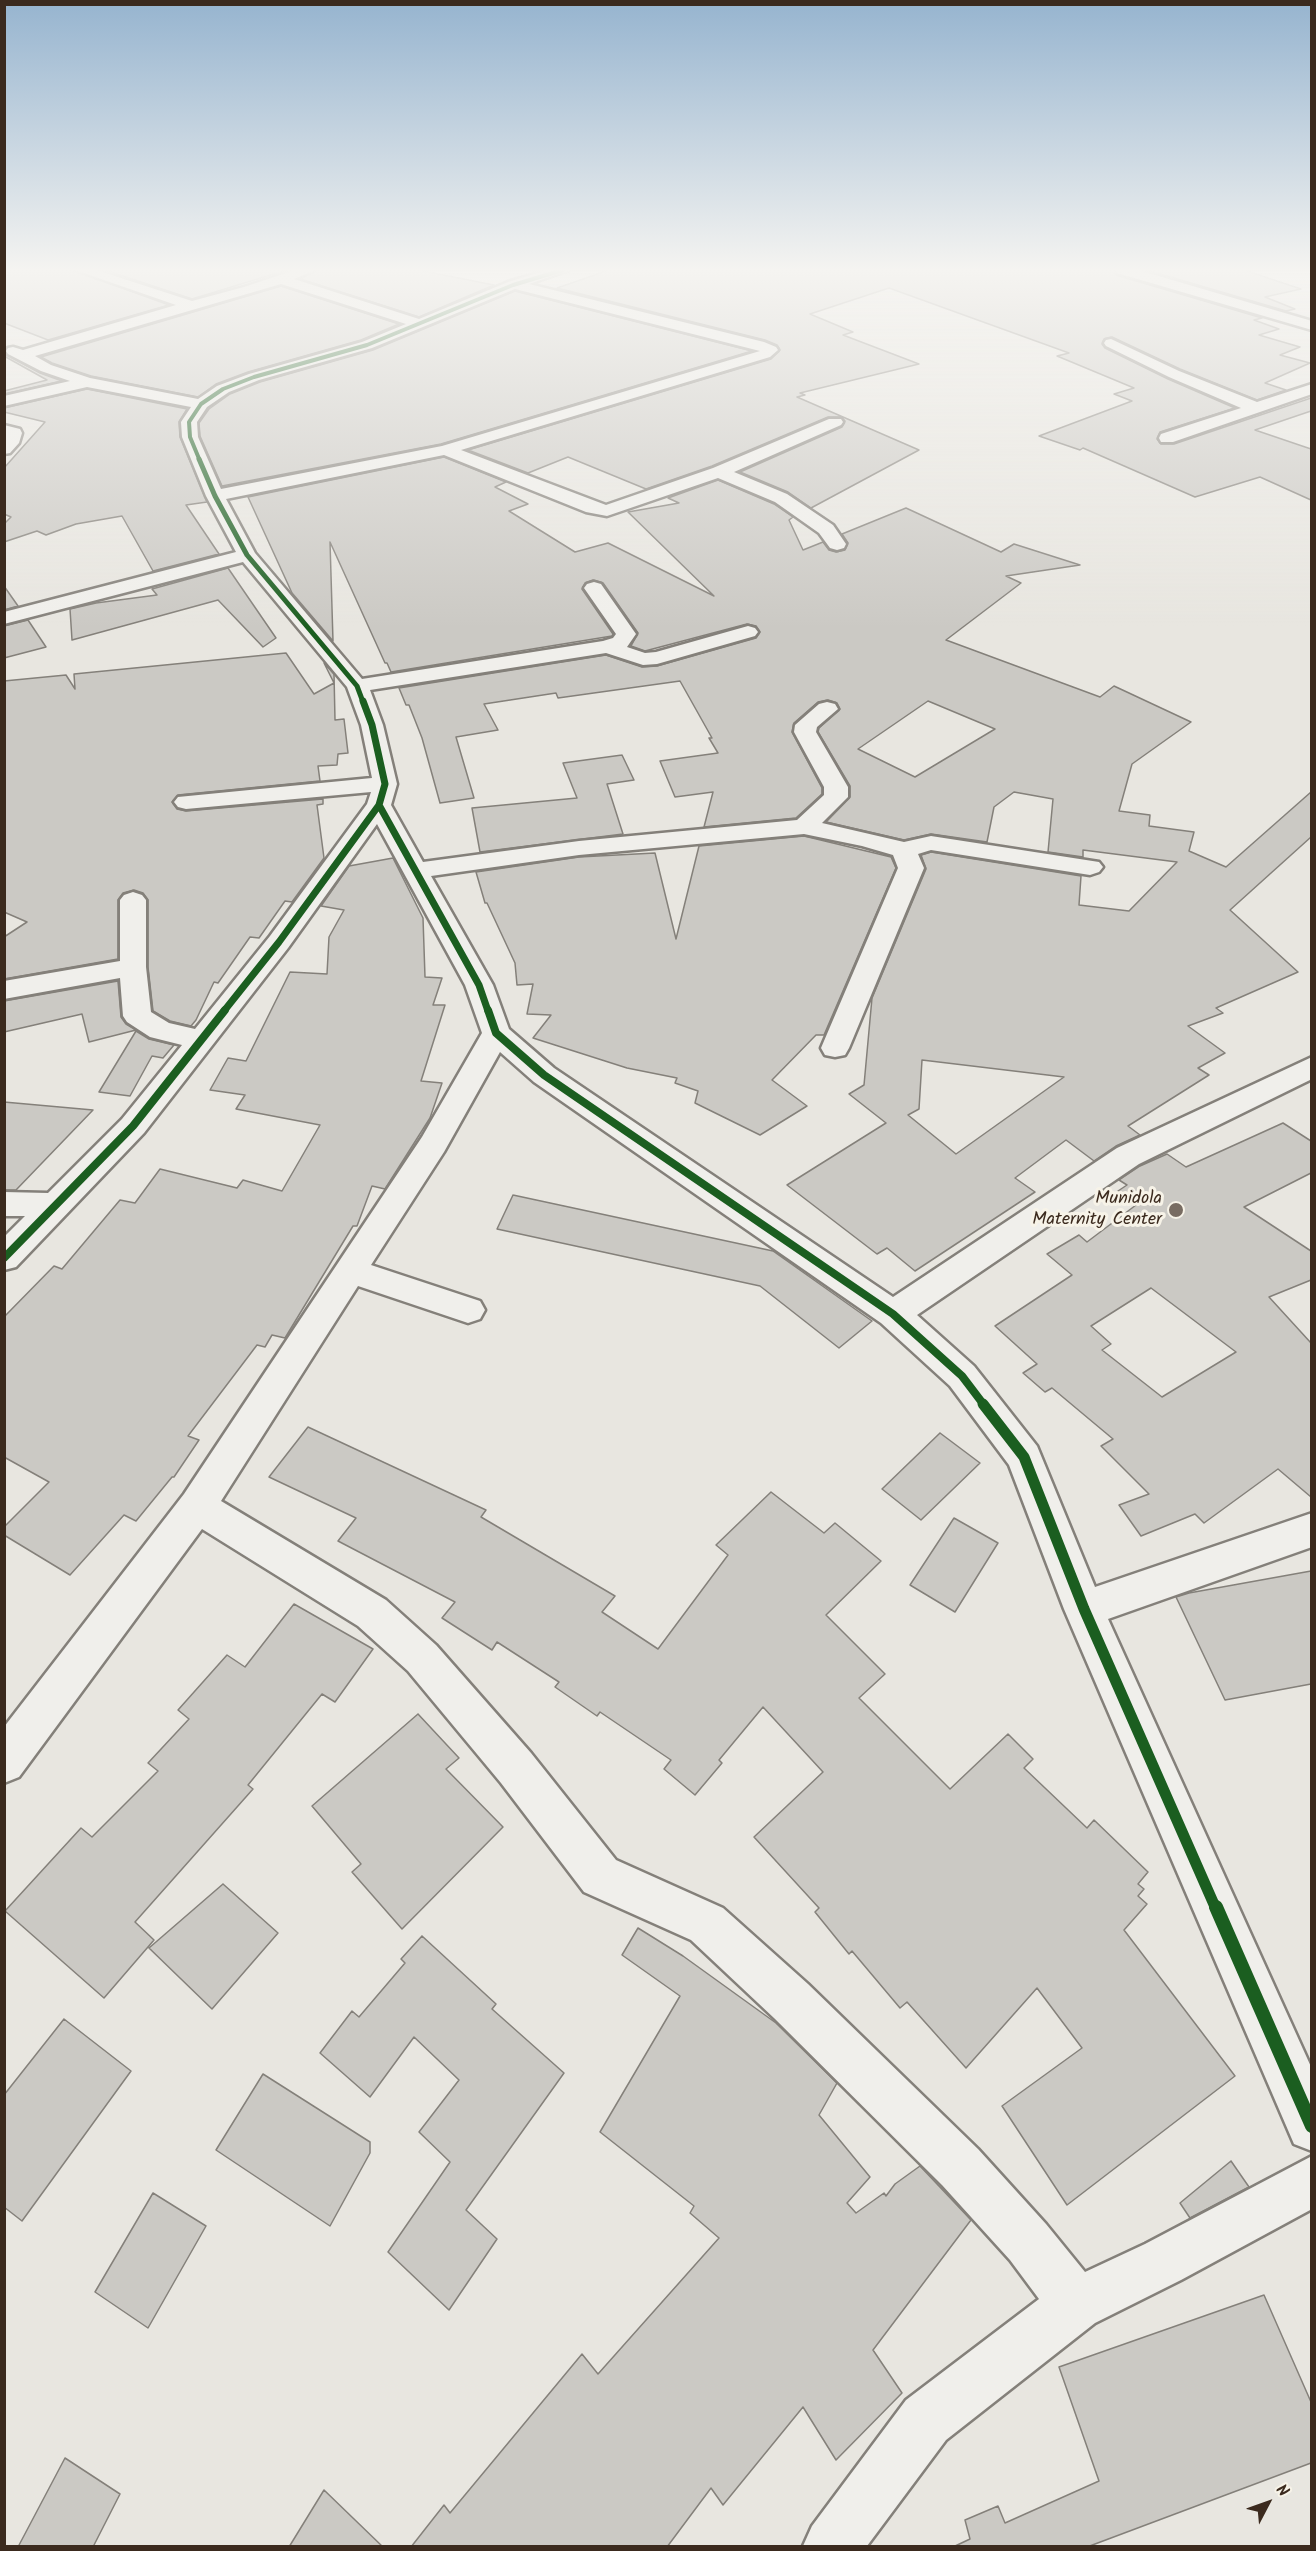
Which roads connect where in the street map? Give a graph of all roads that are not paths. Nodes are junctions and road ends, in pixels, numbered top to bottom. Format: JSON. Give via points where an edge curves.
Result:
{"nodes":[{"id":1,"x":56,"y":389,"type":"edge"},
{"id":2,"x":124,"y":389,"type":"edge"},
{"id":3,"x":223,"y":389,"type":"edge"},
{"id":4,"x":648,"y":389,"type":"edge"},
{"id":5,"x":1210,"y":389,"type":"edge"},
{"id":6,"x":1311,"y":389,"type":"edge"},
{"id":7,"x":4,"y":401,"type":"edge"},
{"id":8,"x":201,"y":404,"type":"junction"},
{"id":9,"x":1254,"y":407,"type":"junction"},
{"id":10,"x":835,"y":422,"type":"dead end"},
{"id":11,"x":4,"y":430,"type":"edge"},
{"id":12,"x":1167,"y":438,"type":"dead end"},
{"id":13,"x":4,"y":449,"type":"edge"},
{"id":14,"x":445,"y":450,"type":"junction"},
{"id":15,"x":719,"y":472,"type":"junction"},
{"id":16,"x":215,"y":496,"type":"junction"},
{"id":17,"x":837,"y":544,"type":"dead end"},
{"id":18,"x":247,"y":555,"type":"junction"},
{"id":19,"x":594,"y":588,"type":"dead end"},
{"id":20,"x":4,"y":618,"type":"edge"},
{"id":21,"x":748,"y":632,"type":"dead end"},
{"id":22,"x":607,"y":647,"type":"junction"},
{"id":23,"x":357,"y":686,"type":"junction"},
{"id":24,"x":827,"y":710,"type":"dead end"},
{"id":25,"x":382,"y":794,"type":"junction"},
{"id":26,"x":186,"y":802,"type":"dead end"},
{"id":27,"x":804,"y":827,"type":"junction"},
{"id":28,"x":904,"y":850,"type":"junction"},
{"id":29,"x":1090,"y":867,"type":"dead end"},
{"id":30,"x":415,"y":871,"type":"junction"},
{"id":31,"x":133,"y":900,"type":"dead end"},
{"id":32,"x":133,"y":967,"type":"junction"},
{"id":33,"x":4,"y":990,"type":"edge"},
{"id":34,"x":496,"y":1033,"type":"junction"},
{"id":35,"x":202,"y":1040,"type":"junction"},
{"id":36,"x":836,"y":1048,"type":"dead end"},
{"id":37,"x":1311,"y":1067,"type":"edge"},
{"id":38,"x":4,"y":1204,"type":"edge"},
{"id":39,"x":56,"y":1204,"type":"junction"},
{"id":40,"x":4,"y":1258,"type":"edge"},
{"id":41,"x":350,"y":1271,"type":"junction"},
{"id":42,"x":468,"y":1310,"type":"dead end"},
{"id":43,"x":893,"y":1314,"type":"junction"},
{"id":44,"x":197,"y":1506,"type":"junction"},
{"id":45,"x":1311,"y":1530,"type":"edge"},
{"id":46,"x":1084,"y":1609,"type":"junction"},
{"id":47,"x":4,"y":1762,"type":"edge"},
{"id":48,"x":1311,"y":2126,"type":"edge"},
{"id":49,"x":1311,"y":2181,"type":"edge"},
{"id":50,"x":1076,"y":2304,"type":"junction"},
{"id":51,"x":832,"y":2547,"type":"edge"}],
"edges":[{"from":1,"to":7,"type":"street"},
{"from":2,"to":8,"type":"street"},
{"from":3,"to":8,"type":"street"},
{"from":4,"to":14,"type":"street"},
{"from":5,"to":9,"type":"street"},
{"from":6,"to":9,"type":"street"},
{"from":8,"to":16,"type":"street","via":[[189,422],[190,437]]},
{"from":9,"to":12,"type":"street"},
{"from":10,"to":15,"type":"street"},
{"from":11,"to":13,"type":"street","via":[[14,433]]},
{"from":14,"to":15,"type":"street","via":[[607,511]]},
{"from":14,"to":16,"type":"street"},
{"from":15,"to":17,"type":"street","via":[[781,498],[826,529]]},
{"from":16,"to":18,"type":"street"},
{"from":18,"to":20,"type":"street"},
{"from":18,"to":23,"type":"street"},
{"from":19,"to":22,"type":"street","via":[[626,634],[620,642]]},
{"from":21,"to":22,"type":"street","via":[[657,658],[643,659]]},
{"from":22,"to":23,"type":"street"},
{"from":23,"to":25,"type":"street","via":[[372,725]]},
{"from":24,"to":27,"type":"street","via":[[806,725],[805,732],[836,787],[836,798]]},
{"from":25,"to":26,"type":"street"},
{"from":25,"to":30,"type":"street"},
{"from":25,"to":35,"type":"street","via":[[279,942]]},
{"from":27,"to":28,"type":"street","via":[[866,838]]},
{"from":27,"to":30,"type":"street","via":[[579,848]]},
{"from":28,"to":29,"type":"street","via":[[931,843]]},
{"from":28,"to":36,"type":"street","via":[[911,868]]},
{"from":30,"to":34,"type":"street","via":[[479,985]]},
{"from":31,"to":32,"type":"street"},
{"from":32,"to":33,"type":"street"},
{"from":32,"to":35,"type":"street","via":[[137,1016],[160,1030]]},
{"from":34,"to":41,"type":"street","via":[[433,1144]]},
{"from":34,"to":43,"type":"street","via":[[544,1075]]},
{"from":35,"to":39,"type":"street","via":[[133,1126]]},
{"from":37,"to":43,"type":"street","via":[[1128,1156]]},
{"from":38,"to":39,"type":"street"},
{"from":39,"to":40,"type":"street"},
{"from":41,"to":42,"type":"street"},
{"from":41,"to":44,"type":"street"},
{"from":43,"to":46,"type":"street","via":[[963,1376],[1024,1457]]},
{"from":44,"to":47,"type":"street"},
{"from":44,"to":50,"type":"street","via":[[372,1613],[422,1659],[516,1768],[600,1876],[707,1924],[960,2167],[1028,2242]]},
{"from":45,"to":46,"type":"street"},
{"from":46,"to":48,"type":"street"},
{"from":49,"to":50,"type":"street","via":[[1163,2262]]},
{"from":50,"to":51,"type":"street","via":[[926,2420]]}]}
